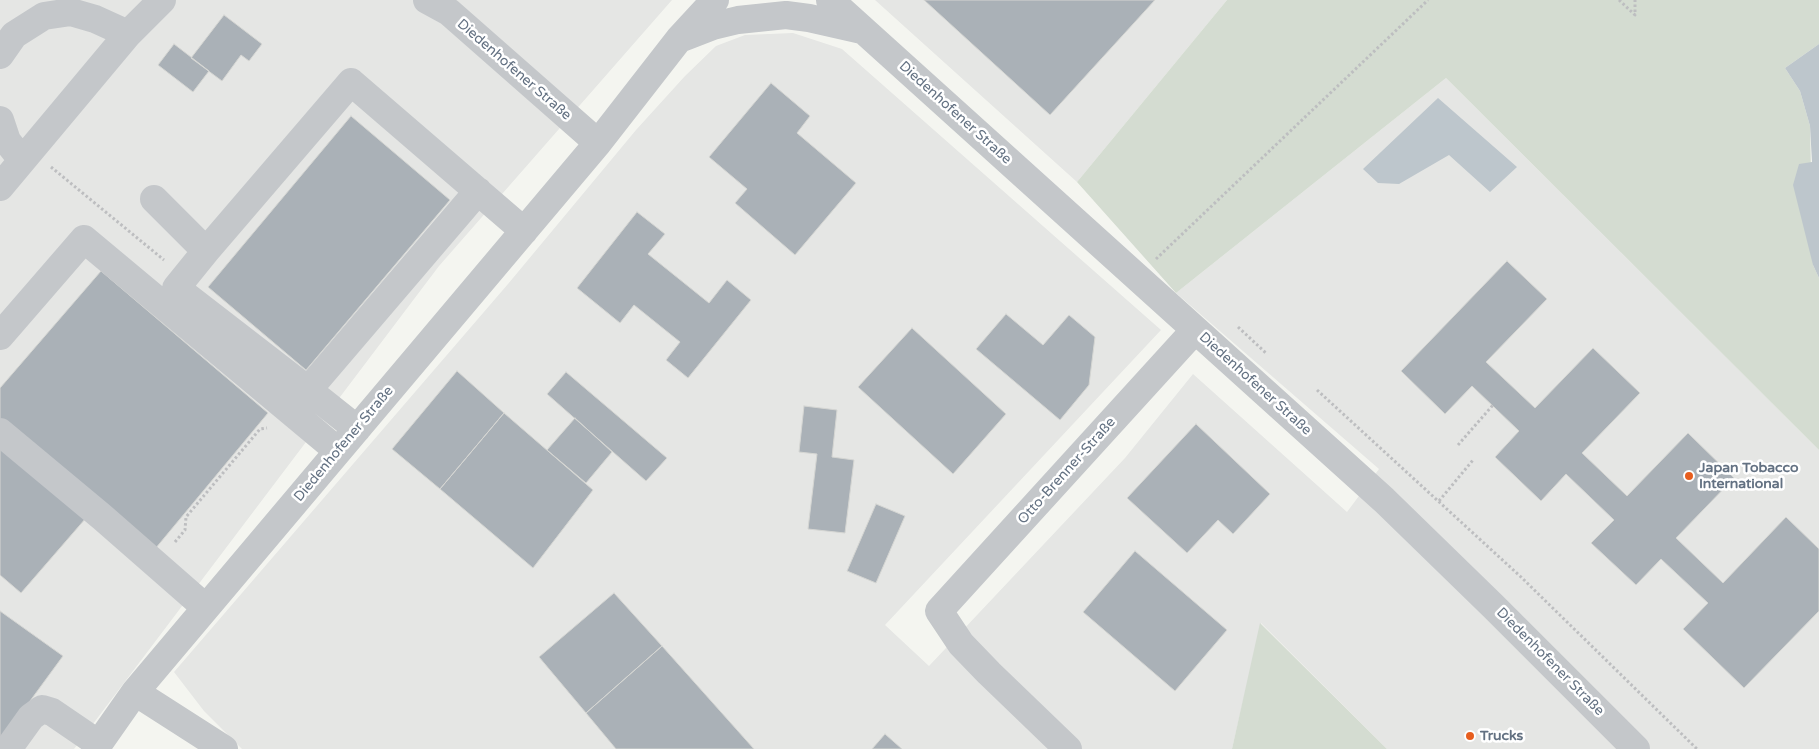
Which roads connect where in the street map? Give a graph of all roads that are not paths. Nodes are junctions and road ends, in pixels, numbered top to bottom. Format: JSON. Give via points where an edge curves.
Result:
{"nodes":[{"id":1,"x":162,"y":0,"type":"edge"},
{"id":2,"x":427,"y":0,"type":"edge"},
{"id":3,"x":715,"y":0,"type":"edge"},
{"id":4,"x":830,"y":0,"type":"edge"},
{"id":5,"x":800,"y":9,"type":"edge"},
{"id":6,"x":864,"y":31,"type":"junction"},
{"id":7,"x":128,"y":34,"type":"junction"},
{"id":8,"x":679,"y":39,"type":"junction"},
{"id":9,"x":0,"y":55,"type":"edge"},
{"id":10,"x":0,"y":120,"type":"edge"},
{"id":11,"x":598,"y":143,"type":"junction"},
{"id":12,"x":33,"y":161,"type":"junction"},
{"id":13,"x":0,"y":187,"type":"edge"},
{"id":14,"x":478,"y":191,"type":"junction"},
{"id":15,"x":154,"y":199,"type":"dead end"},
{"id":16,"x":524,"y":231,"type":"junction"},
{"id":17,"x":206,"y":251,"type":"junction"},
{"id":18,"x":1195,"y":330,"type":"junction"},
{"id":19,"x":0,"y":336,"type":"edge"},
{"id":20,"x":308,"y":390,"type":"junction"},
{"id":21,"x":357,"y":429,"type":"junction"},
{"id":22,"x":0,"y":432,"type":"edge"},
{"id":23,"x":338,"y":451,"type":"junction"},
{"id":24,"x":198,"y":601,"type":"dead end"},
{"id":25,"x":135,"y":692,"type":"junction"},
{"id":26,"x":97,"y":746,"type":"edge"},
{"id":27,"x":8,"y":749,"type":"edge"},
{"id":28,"x":224,"y":749,"type":"edge"},
{"id":29,"x":1068,"y":749,"type":"edge"},
{"id":30,"x":1636,"y":749,"type":"edge"}],
"edges":[{"from":1,"to":7,"type":"street"},
{"from":2,"to":11,"type":"street","name":"Diedenhofener Straße","via":[[449,12]]},
{"from":3,"to":8,"type":"street","name":"Diedenhofener Straße"},
{"from":4,"to":6,"type":"street","name":"Diedenhofener Straße"},
{"from":5,"to":6,"type":"street","name":"Diedenhofener Straße"},
{"from":5,"to":8,"type":"street","name":"Diedenhofener Straße","via":[[786,15],[713,26]]},
{"from":6,"to":18,"type":"street","name":"Diedenhofener Straße"},
{"from":7,"to":9,"type":"street","via":[[71,12],[44,16],[14,35]]},
{"from":7,"to":12,"type":"street"},
{"from":8,"to":11,"type":"street","name":"Diedenhofener Straße"},
{"from":10,"to":12,"type":"street","via":[[7,141]]},
{"from":11,"to":16,"type":"street","name":"Diedenhofener Straße"},
{"from":12,"to":13,"type":"street"},
{"from":14,"to":16,"type":"street"},
{"from":14,"to":17,"type":"street","via":[[351,82]]},
{"from":14,"to":20,"type":"street"},
{"from":15,"to":17,"type":"street"},
{"from":16,"to":21,"type":"street","name":"Diedenhofener Straße"},
{"from":17,"to":20,"type":"street","via":[[176,288]]},
{"from":18,"to":29,"type":"street","name":"Otto-Brenner-Straße","via":[[939,611],[967,650]]},
{"from":18,"to":30,"type":"street","name":"Diedenhofener Straße","via":[[1384,500]]},
{"from":19,"to":23,"type":"street","via":[[84,239]]},
{"from":20,"to":21,"type":"street"},
{"from":21,"to":23,"type":"street","name":"Diedenhofener Straße"},
{"from":22,"to":24,"type":"street"},
{"from":23,"to":25,"type":"street","name":"Diedenhofener Straße"},
{"from":25,"to":26,"type":"street","name":"Diedenhofener Straße"},
{"from":25,"to":28,"type":"street"},
{"from":26,"to":27,"type":"street","via":[[52,712],[42,709],[31,717]]}]}
